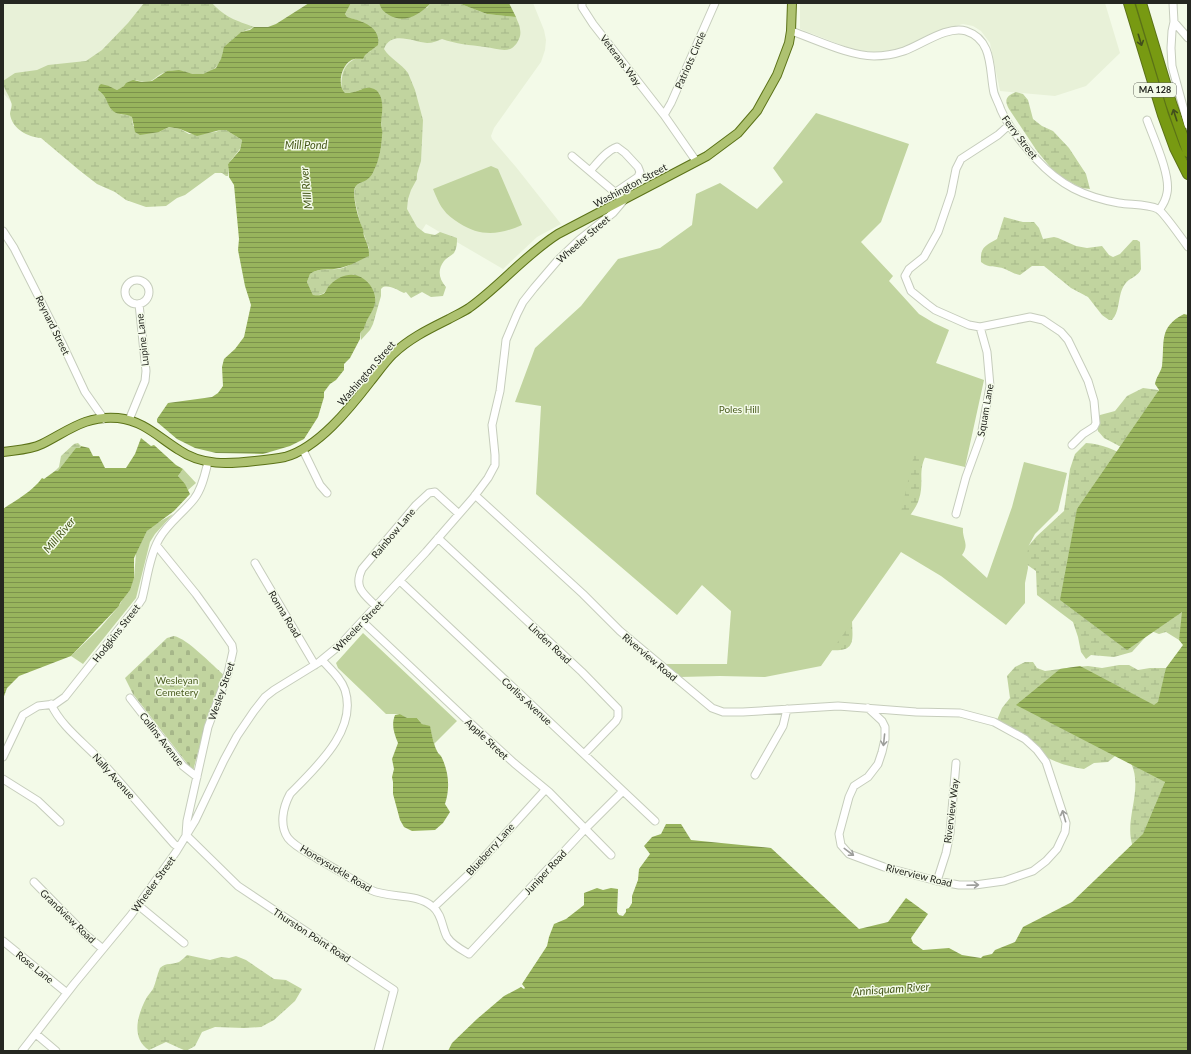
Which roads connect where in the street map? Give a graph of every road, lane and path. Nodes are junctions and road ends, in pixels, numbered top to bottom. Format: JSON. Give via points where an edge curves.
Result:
{"nodes":[{"id":1,"x":582,"y":3,"type":"edge"},
{"id":2,"x":715,"y":3,"type":"edge"},
{"id":3,"x":792,"y":3,"type":"edge"},
{"id":4,"x":1129,"y":3,"type":"edge"},
{"id":5,"x":1141,"y":3,"type":"edge"},
{"id":6,"x":1173,"y":3,"type":"edge"},
{"id":7,"x":1174,"y":22,"type":"junction"},
{"id":8,"x":791,"y":31,"type":"junction"},
{"id":9,"x":1188,"y":38,"type":"edge"},
{"id":10,"x":664,"y":116,"type":"junction"},
{"id":11,"x":1147,"y":120,"type":"dead end"},
{"id":12,"x":1188,"y":124,"type":"edge"},
{"id":13,"x":1009,"y":125,"type":"junction"},
{"id":14,"x":1188,"y":152,"type":"edge"},
{"id":15,"x":572,"y":156,"type":"dead end"},
{"id":16,"x":696,"y":161,"type":"junction"},
{"id":17,"x":590,"y":171,"type":"junction"},
{"id":18,"x":1188,"y":174,"type":"edge"},
{"id":19,"x":616,"y":192,"type":"junction"},
{"id":20,"x":624,"y":200,"type":"junction"},
{"id":21,"x":1159,"y":210,"type":"junction"},
{"id":22,"x":3,"y":231,"type":"edge"},
{"id":23,"x":1188,"y":247,"type":"edge"},
{"id":24,"x":139,"y":304,"type":"dead end"},
{"id":25,"x":980,"y":327,"type":"junction"},
{"id":26,"x":104,"y":418,"type":"junction"},
{"id":27,"x":129,"y":420,"type":"junction"},
{"id":28,"x":1072,"y":445,"type":"dead end"},
{"id":29,"x":303,"y":450,"type":"junction"},
{"id":30,"x":3,"y":452,"type":"edge"},
{"id":31,"x":208,"y":462,"type":"junction"},
{"id":32,"x":327,"y":493,"type":"dead end"},
{"id":33,"x":475,"y":495,"type":"junction"},
{"id":34,"x":459,"y":514,"type":"junction"},
{"id":35,"x":956,"y":514,"type":"dead end"},
{"id":36,"x":438,"y":538,"type":"junction"},
{"id":37,"x":157,"y":546,"type":"junction"},
{"id":38,"x":255,"y":563,"type":"dead end"},
{"id":39,"x":400,"y":581,"type":"junction"},
{"id":40,"x":377,"y":607,"type":"junction"},
{"id":41,"x":363,"y":622,"type":"junction"},
{"id":42,"x":322,"y":660,"type":"junction"},
{"id":43,"x":315,"y":665,"type":"junction"},
{"id":44,"x":130,"y":698,"type":"dead end"},
{"id":45,"x":51,"y":704,"type":"junction"},
{"id":46,"x":868,"y":708,"type":"junction"},
{"id":47,"x":787,"y":709,"type":"junction"},
{"id":48,"x":584,"y":754,"type":"junction"},
{"id":49,"x":3,"y":757,"type":"edge"},
{"id":50,"x":956,"y":763,"type":"dead end"},
{"id":51,"x":755,"y":775,"type":"dead end"},
{"id":52,"x":197,"y":777,"type":"junction"},
{"id":53,"x":3,"y":779,"type":"edge"},
{"id":54,"x":545,"y":790,"type":"junction"},
{"id":55,"x":623,"y":791,"type":"junction"},
{"id":56,"x":655,"y":821,"type":"dead end"},
{"id":57,"x":60,"y":822,"type":"dead end"},
{"id":58,"x":585,"y":829,"type":"junction"},
{"id":59,"x":186,"y":835,"type":"junction"},
{"id":60,"x":178,"y":847,"type":"junction"},
{"id":61,"x":610,"y":855,"type":"dead end"},
{"id":62,"x":936,"y":881,"type":"junction"},
{"id":63,"x":34,"y":882,"type":"dead end"},
{"id":64,"x":138,"y":905,"type":"junction"},
{"id":65,"x":434,"y":907,"type":"junction"},
{"id":66,"x":3,"y":941,"type":"edge"},
{"id":67,"x":184,"y":943,"type":"dead end"},
{"id":68,"x":103,"y":949,"type":"junction"},
{"id":69,"x":67,"y":993,"type":"junction"},
{"id":70,"x":36,"y":1034,"type":"junction"},
{"id":71,"x":22,"y":1051,"type":"edge"},
{"id":72,"x":56,"y":1051,"type":"edge"},
{"id":73,"x":378,"y":1051,"type":"edge"}],
"edges":[{"from":1,"to":10,"type":"street","name":"Veterans Way","via":[[593,24]]},
{"from":2,"to":10,"type":"street","name":"Patriots Circle"},
{"from":3,"to":8,"type":"main road","name":"Washington Street"},
{"from":4,"to":18,"type":"highway","number":"MA 128","one_way":true,"via":[[1163,115]]},
{"from":14,"to":5,"type":"highway","number":"MA 128","one_way":true},
{"from":6,"to":7,"type":"street"},
{"from":7,"to":9,"type":"street"},
{"from":7,"to":12,"type":"street","via":[[1172,66]]},
{"from":8,"to":13,"type":"street","name":"Ferry Street","via":[[851,52],[874,56],[902,52],[948,32],[965,31],[985,45],[994,93]]},
{"from":8,"to":16,"type":"main road","name":"Washington Street","via":[[777,74],[756,111],[738,133]]},
{"from":10,"to":16,"type":"street","name":"Veterans Way"},
{"from":11,"to":21,"type":"street","via":[[1167,178],[1168,192]]},
{"from":13,"to":21,"type":"street","name":"Ferry Street","via":[[1049,173],[1077,192]]},
{"from":13,"to":25,"type":"street","via":[[961,159],[938,232],[924,257],[909,269],[905,276],[911,291],[935,310],[969,325]]},
{"from":15,"to":17,"type":"street"},
{"from":16,"to":20,"type":"main road","name":"Washington Street"},
{"from":17,"to":19,"type":"street"},
{"from":17,"to":19,"type":"street","via":[[613,149],[617,147],[625,153],[640,172]]},
{"from":19,"to":20,"type":"street"},
{"from":20,"to":29,"type":"main road","name":"Washington Street","via":[[542,244],[468,309],[410,339],[392,354],[344,413]]},
{"from":20,"to":33,"type":"street","name":"Wheeler Street","via":[[547,272],[523,302],[506,340],[500,390],[492,425],[495,465]]},
{"from":21,"to":23,"type":"street"},
{"from":22,"to":26,"type":"street","name":"Reynard Street","via":[[62,342],[85,392]]},
{"from":24,"to":27,"type":"street","name":"Lupine Lane","via":[[146,371],[145,381]]},
{"from":25,"to":28,"type":"street","via":[[1034,318],[1044,320],[1068,340],[1091,388],[1096,423]]},
{"from":25,"to":35,"type":"street","name":"Squam Lane","via":[[987,352],[990,390],[983,430]]},
{"from":26,"to":27,"type":"main road","name":"Washington Street"},
{"from":26,"to":30,"type":"main road","name":"Washington Street","via":[[74,426],[40,445]]},
{"from":27,"to":31,"type":"main road","name":"Washington Street","via":[[139,423],[184,454]]},
{"from":29,"to":31,"type":"main road","name":"Washington Street","via":[[274,459],[226,464]]},
{"from":29,"to":32,"type":"street","via":[[320,485]]},
{"from":31,"to":37,"type":"street","name":"Hodgkins Street","via":[[205,476],[194,499],[174,518]]},
{"from":33,"to":34,"type":"street","name":"Wheeler Street"},
{"from":33,"to":47,"type":"street","name":"Riverview Road","via":[[620,631],[706,705],[723,712]]},
{"from":34,"to":36,"type":"street","name":"Wheeler Street"},
{"from":34,"to":40,"type":"street","name":"Rainbow Lane","via":[[435,492],[429,493],[416,505],[358,577],[361,591]]},
{"from":36,"to":39,"type":"street","name":"Wheeler Street"},
{"from":36,"to":48,"type":"street","name":"Linden Road","via":[[582,672],[618,709],[616,721]]},
{"from":37,"to":45,"type":"street","name":"Hodgkins Street","via":[[138,605],[65,697]]},
{"from":37,"to":52,"type":"street","name":"Wesley Street","via":[[196,594],[232,645],[228,673],[208,727]]},
{"from":38,"to":43,"type":"street","name":"Ronna Road"},
{"from":39,"to":40,"type":"street","name":"Wheeler Street"},
{"from":39,"to":48,"type":"street","name":"Corliss Avenue"},
{"from":40,"to":41,"type":"street","name":"Wheeler Street"},
{"from":41,"to":42,"type":"street","name":"Wheeler Street"},
{"from":41,"to":54,"type":"street","name":"Apple Street"},
{"from":42,"to":43,"type":"street","name":"Wheeler Street"},
{"from":42,"to":65,"type":"street","name":"Honeysuckle Road","via":[[337,676],[344,689],[347,701],[345,716],[336,742],[286,801],[283,824],[288,838],[371,890],[384,895],[420,900]]},
{"from":43,"to":59,"type":"street","name":"Wheeler Street","via":[[274,690],[254,711],[227,755]]},
{"from":44,"to":52,"type":"street","name":"Collins Avenue","via":[[183,766]]},
{"from":45,"to":49,"type":"street","name":"Hodgkins Street","via":[[38,706],[23,715]]},
{"from":45,"to":60,"type":"street","name":"Nally Avenue","via":[[56,714]]},
{"from":46,"to":47,"type":"street","name":"Riverview Road","via":[[838,706]]},
{"from":46,"to":62,"type":"street","name":"Riverview Road","one_way":true,"via":[[882,721],[885,732],[883,748],[872,773],[854,786],[840,829],[841,845],[858,858]]},
{"from":62,"to":46,"type":"street","name":"Riverview Road","one_way":true,"via":[[958,885],[986,884],[1033,871],[1046,861],[1057,849],[1066,828],[1049,769],[1031,744],[987,719],[960,713]]},
{"from":47,"to":51,"type":"street","via":[[783,726]]},
{"from":48,"to":55,"type":"street","name":"Corliss Avenue"},
{"from":50,"to":62,"type":"street","name":"Riverview Way","via":[[950,833]]},
{"from":52,"to":59,"type":"street","name":"Wesley Street"},
{"from":53,"to":57,"type":"street","via":[[29,794]]},
{"from":54,"to":58,"type":"street","name":"Apple Street"},
{"from":54,"to":65,"type":"street","name":"Blueberry Lane","via":[[469,874]]},
{"from":55,"to":56,"type":"street","name":"Corliss Avenue"},
{"from":55,"to":58,"type":"street","name":"Juniper Road"},
{"from":58,"to":61,"type":"street","name":"Apple Street"},
{"from":58,"to":65,"type":"street","name":"Juniper Road","via":[[469,954],[450,940]]},
{"from":59,"to":60,"type":"street","name":"Wheeler Street"},
{"from":59,"to":73,"type":"street","name":"Thurston Point Road","via":[[238,886],[394,990]]},
{"from":60,"to":64,"type":"street","name":"Wheeler Street"},
{"from":63,"to":68,"type":"street","name":"Grandview Road"},
{"from":64,"to":67,"type":"street"},
{"from":64,"to":68,"type":"street","name":"Wheeler Street"},
{"from":66,"to":69,"type":"street","name":"Rose Lane"},
{"from":68,"to":69,"type":"street","name":"Wheeler Street"},
{"from":69,"to":70,"type":"street","name":"Wheeler Street"},
{"from":70,"to":71,"type":"street","name":"Wheeler Street"},
{"from":70,"to":72,"type":"street"}]}
